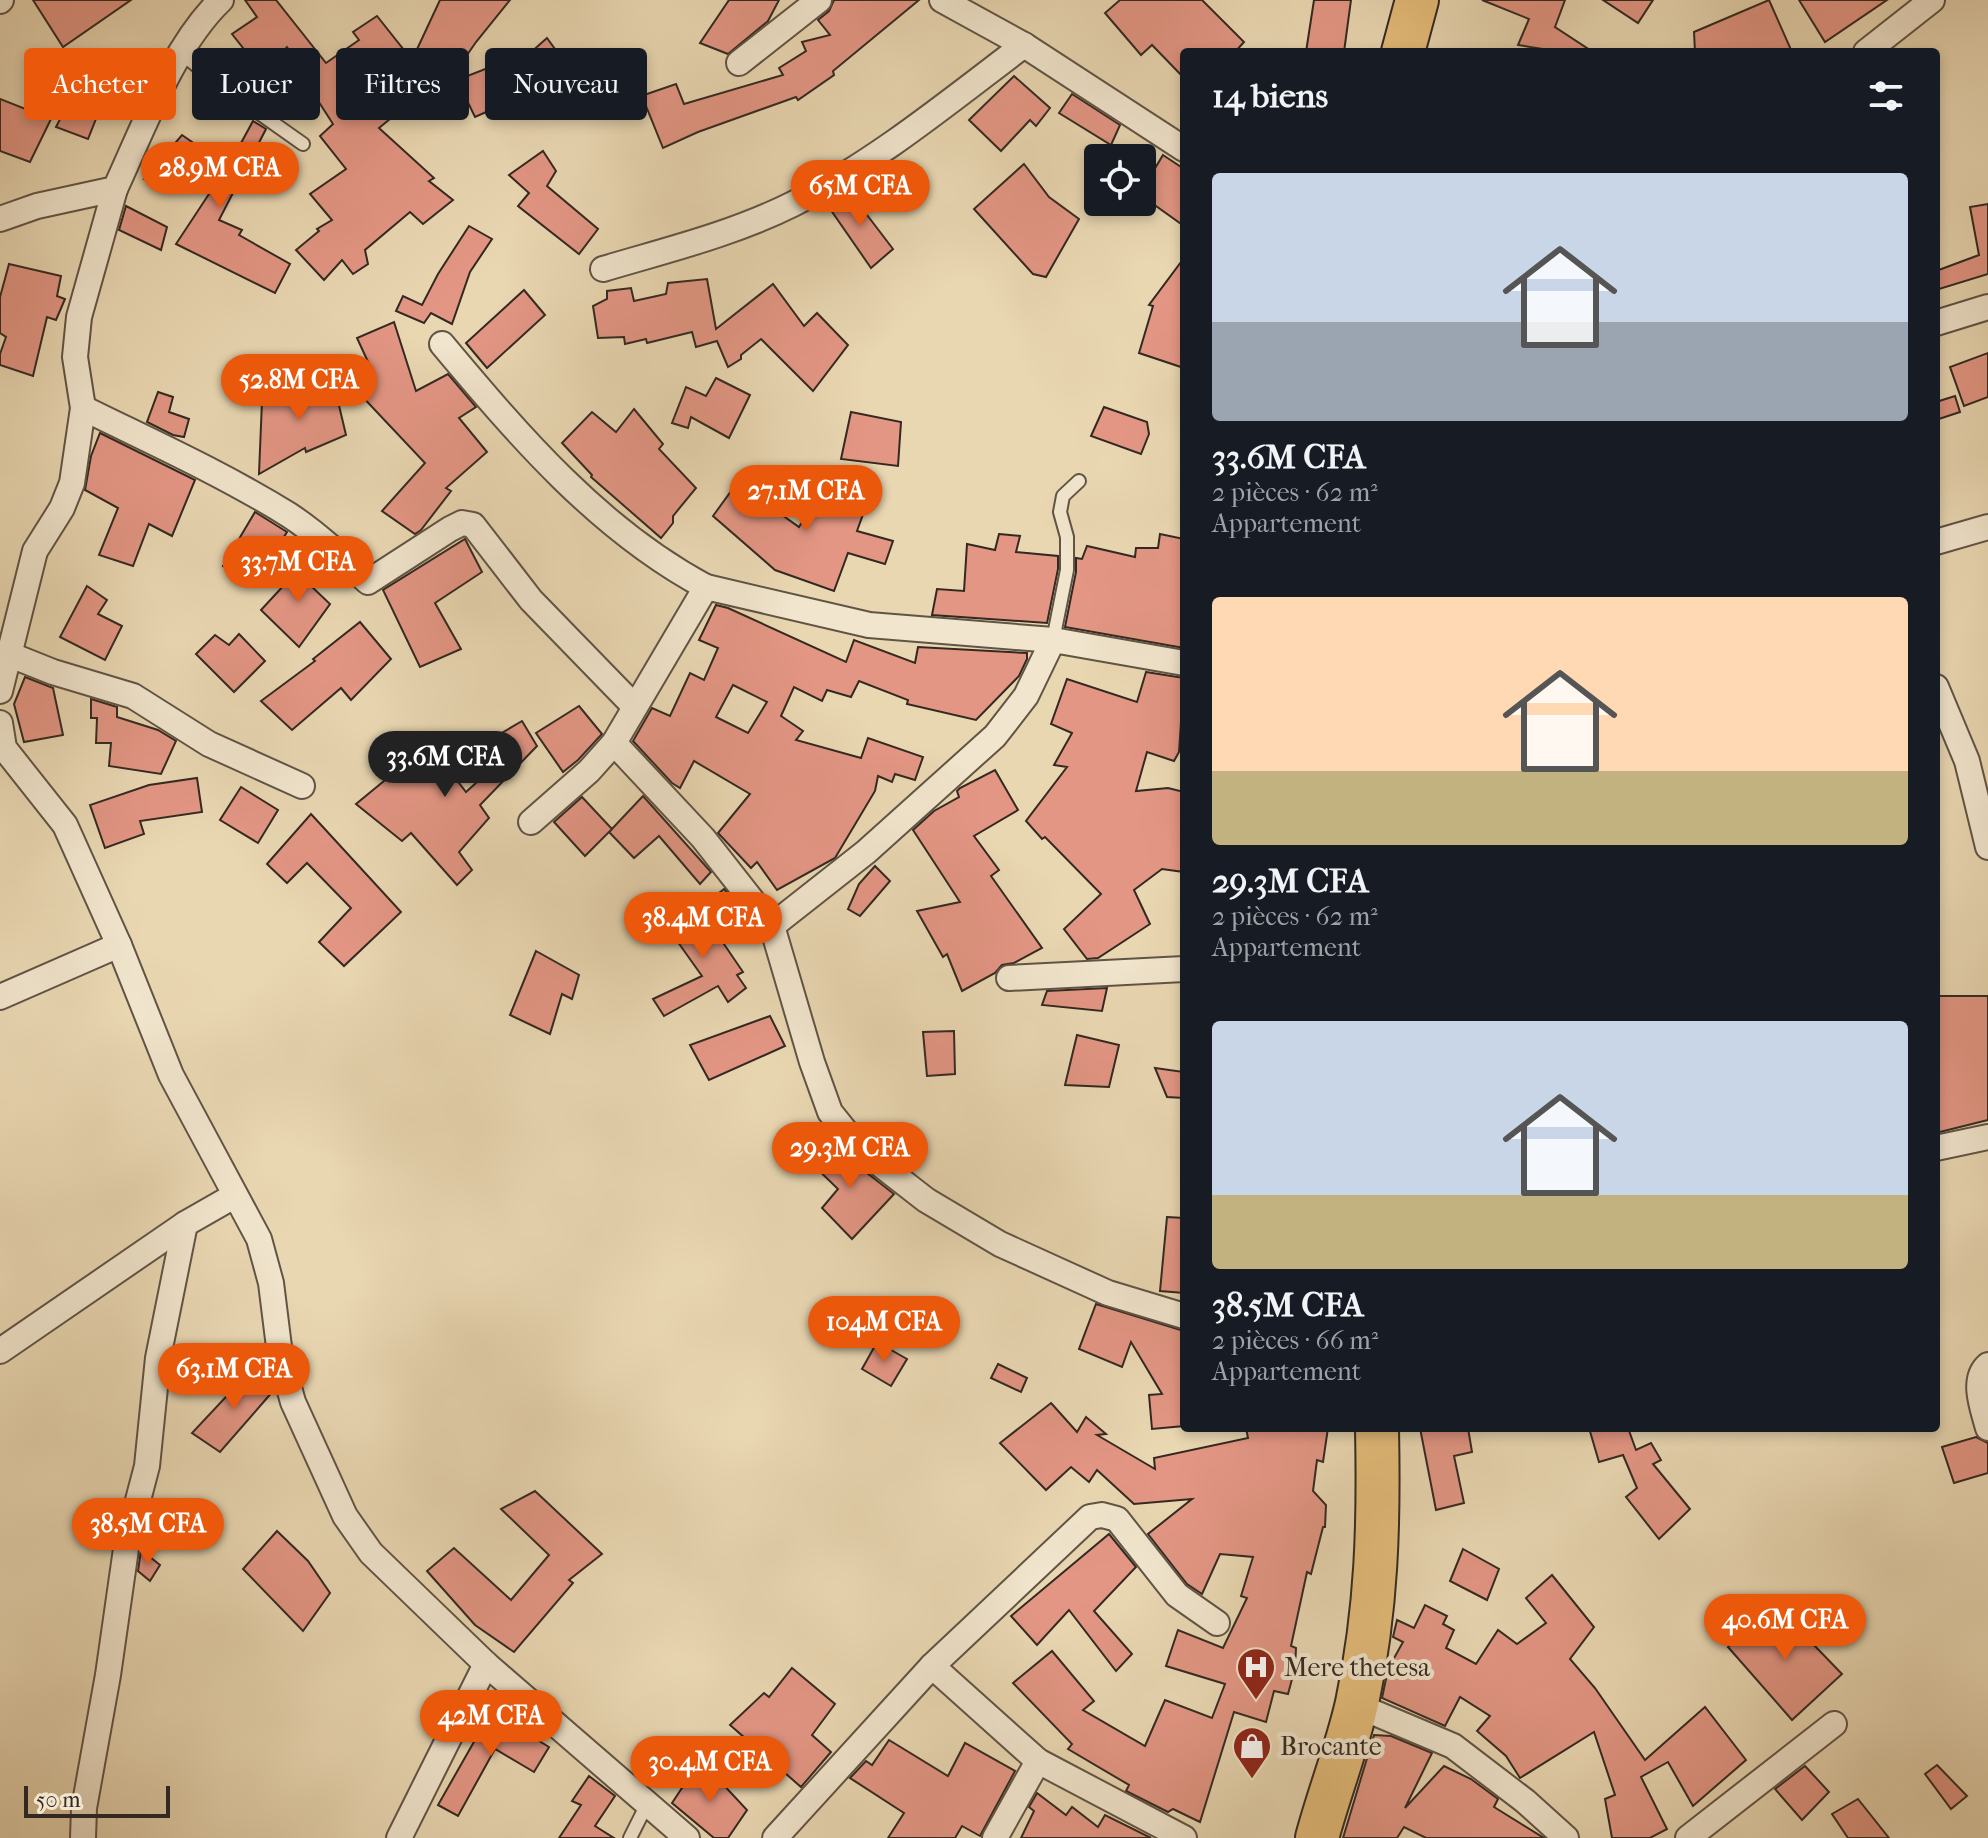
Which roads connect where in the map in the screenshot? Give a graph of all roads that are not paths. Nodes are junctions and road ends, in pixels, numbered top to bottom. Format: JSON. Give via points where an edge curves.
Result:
{"nodes":[{"id":1,"x":221,"y":0,"type":"edge"},
{"id":2,"x":819,"y":0,"type":"edge"},
{"id":3,"x":942,"y":0,"type":"edge"},
{"id":4,"x":1395,"y":0,"type":"edge"},
{"id":5,"x":1417,"y":0,"type":"edge"},
{"id":6,"x":1932,"y":0,"type":"edge"},
{"id":7,"x":1024,"y":45,"type":"junction"},
{"id":8,"x":1382,"y":48,"type":"edge"},
{"id":9,"x":1404,"y":48,"type":"edge"},
{"id":10,"x":1871,"y":48,"type":"edge"},
{"id":11,"x":180,"y":52,"type":"junction"},
{"id":12,"x":739,"y":63,"type":"dead end"},
{"id":13,"x":303,"y":144,"type":"dead end"},
{"id":14,"x":1180,"y":146,"type":"edge"},
{"id":15,"x":115,"y":189,"type":"junction"},
{"id":16,"x":0,"y":219,"type":"edge"},
{"id":17,"x":603,"y":269,"type":"dead end"},
{"id":18,"x":1988,"y":307,"type":"edge"},
{"id":19,"x":1940,"y":322,"type":"edge"},
{"id":20,"x":442,"y":344,"type":"dead end"},
{"id":21,"x":83,"y":408,"type":"junction"},
{"id":22,"x":1079,"y":481,"type":"dead end"},
{"id":23,"x":1988,"y":527,"type":"edge"},
{"id":24,"x":1940,"y":541,"type":"edge"},
{"id":25,"x":706,"y":587,"type":"junction"},
{"id":26,"x":1053,"y":640,"type":"junction"},
{"id":27,"x":8,"y":654,"type":"junction"},
{"id":28,"x":1180,"y":662,"type":"edge"},
{"id":29,"x":0,"y":691,"type":"edge"},
{"id":30,"x":1940,"y":697,"type":"edge"},
{"id":31,"x":634,"y":706,"type":"junction"},
{"id":32,"x":0,"y":723,"type":"edge"},
{"id":33,"x":614,"y":743,"type":"junction"},
{"id":34,"x":302,"y":786,"type":"dead end"},
{"id":35,"x":531,"y":822,"type":"dead end"},
{"id":36,"x":1988,"y":847,"type":"edge"},
{"id":37,"x":772,"y":926,"type":"junction"},
{"id":38,"x":119,"y":945,"type":"junction"},
{"id":39,"x":1180,"y":969,"type":"edge"},
{"id":40,"x":1009,"y":978,"type":"dead end"},
{"id":41,"x":0,"y":997,"type":"edge"},
{"id":42,"x":1988,"y":1137,"type":"edge"},
{"id":43,"x":1940,"y":1147,"type":"edge"},
{"id":44,"x":234,"y":1196,"type":"junction"},
{"id":45,"x":185,"y":1224,"type":"junction"},
{"id":46,"x":1180,"y":1315,"type":"edge"},
{"id":47,"x":0,"y":1351,"type":"edge"},
{"id":48,"x":1988,"y":1365,"type":"edge"},
{"id":49,"x":1988,"y":1428,"type":"edge"},
{"id":50,"x":1357,"y":1432,"type":"edge"},
{"id":51,"x":1377,"y":1432,"type":"edge"},
{"id":52,"x":1217,"y":1623,"type":"dead end"},
{"id":53,"x":486,"y":1664,"type":"junction"},
{"id":54,"x":932,"y":1666,"type":"junction"},
{"id":55,"x":1356,"y":1705,"type":"junction"},
{"id":56,"x":1834,"y":1724,"type":"dead end"},
{"id":57,"x":1038,"y":1761,"type":"junction"},
{"id":58,"x":647,"y":1804,"type":"junction"},
{"id":59,"x":83,"y":1838,"type":"edge"},
{"id":60,"x":399,"y":1838,"type":"edge"},
{"id":61,"x":630,"y":1838,"type":"edge"},
{"id":62,"x":687,"y":1838,"type":"edge"},
{"id":63,"x":775,"y":1838,"type":"edge"},
{"id":64,"x":995,"y":1838,"type":"edge"},
{"id":65,"x":1184,"y":1838,"type":"edge"},
{"id":66,"x":1293,"y":1838,"type":"edge"},
{"id":67,"x":1317,"y":1838,"type":"edge"},
{"id":68,"x":1566,"y":1838,"type":"edge"},
{"id":69,"x":1688,"y":1838,"type":"edge"}],
"edges":[{"from":1,"to":11,"type":"street"},
{"from":2,"to":12,"type":"street"},
{"from":3,"to":7,"type":"street"},
{"from":4,"to":8,"type":"highway"},
{"from":5,"to":9,"type":"highway"},
{"from":6,"to":10,"type":"street"},
{"from":7,"to":14,"type":"street"},
{"from":7,"to":17,"type":"street","via":[[928,118],[793,204],[718,235]]},
{"from":11,"to":13,"type":"lane"},
{"from":11,"to":15,"type":"street"},
{"from":15,"to":16,"type":"street"},
{"from":15,"to":21,"type":"street","via":[[79,317],[75,357]]},
{"from":18,"to":19,"type":"street"},
{"from":20,"to":25,"type":"street","via":[[550,468],[668,567]]},
{"from":21,"to":27,"type":"street","via":[[72,483],[35,551]]},
{"from":21,"to":31,"type":"street","via":[[228,479],[291,517],[368,582],[450,529],[473,525],[531,600]]},
{"from":22,"to":26,"type":"lane","via":[[1063,496],[1060,512],[1067,570]]},
{"from":23,"to":24,"type":"street"},
{"from":25,"to":26,"type":"street","via":[[869,625]]},
{"from":25,"to":31,"type":"street"},
{"from":26,"to":28,"type":"street"},
{"from":26,"to":37,"type":"street","via":[[1026,696],[995,736],[866,852]]},
{"from":27,"to":29,"type":"street"},
{"from":27,"to":34,"type":"street","via":[[133,696],[209,744]]},
{"from":30,"to":36,"type":"street","via":[[1967,761]]},
{"from":31,"to":33,"type":"street"},
{"from":32,"to":38,"type":"street","via":[[4,748],[65,825]]},
{"from":33,"to":35,"type":"street"},
{"from":33,"to":37,"type":"street","via":[[703,838]]},
{"from":37,"to":46,"type":"street","via":[[830,1112],[858,1147],[926,1200],[1000,1244],[1108,1293]]},
{"from":38,"to":41,"type":"street"},
{"from":38,"to":44,"type":"street","via":[[171,1075]]},
{"from":39,"to":40,"type":"street"},
{"from":42,"to":43,"type":"street"},
{"from":44,"to":45,"type":"street"},
{"from":44,"to":53,"type":"street","via":[[259,1239],[293,1402],[345,1516],[371,1553]]},
{"from":45,"to":47,"type":"street"},
{"from":45,"to":59,"type":"street","via":[[158,1358],[147,1466],[127,1542]]},
{"from":48,"to":49,"type":"street","via":[[1979,1378]]},
{"from":50,"to":66,"type":"highway","via":[[1356,1542],[1347,1620],[1332,1700]]},
{"from":51,"to":55,"type":"highway","via":[[1379,1541]]},
{"from":52,"to":54,"type":"street","via":[[1177,1595],[1117,1519],[1102,1515],[1090,1517]]},
{"from":53,"to":58,"type":"street"},
{"from":53,"to":60,"type":"street"},
{"from":54,"to":57,"type":"street"},
{"from":54,"to":63,"type":"street"},
{"from":55,"to":67,"type":"highway"},
{"from":55,"to":68,"type":"street","via":[[1453,1746]]},
{"from":56,"to":69,"type":"street"},
{"from":57,"to":64,"type":"street"},
{"from":57,"to":65,"type":"street"},
{"from":58,"to":61,"type":"lane"},
{"from":58,"to":62,"type":"street"}]}
